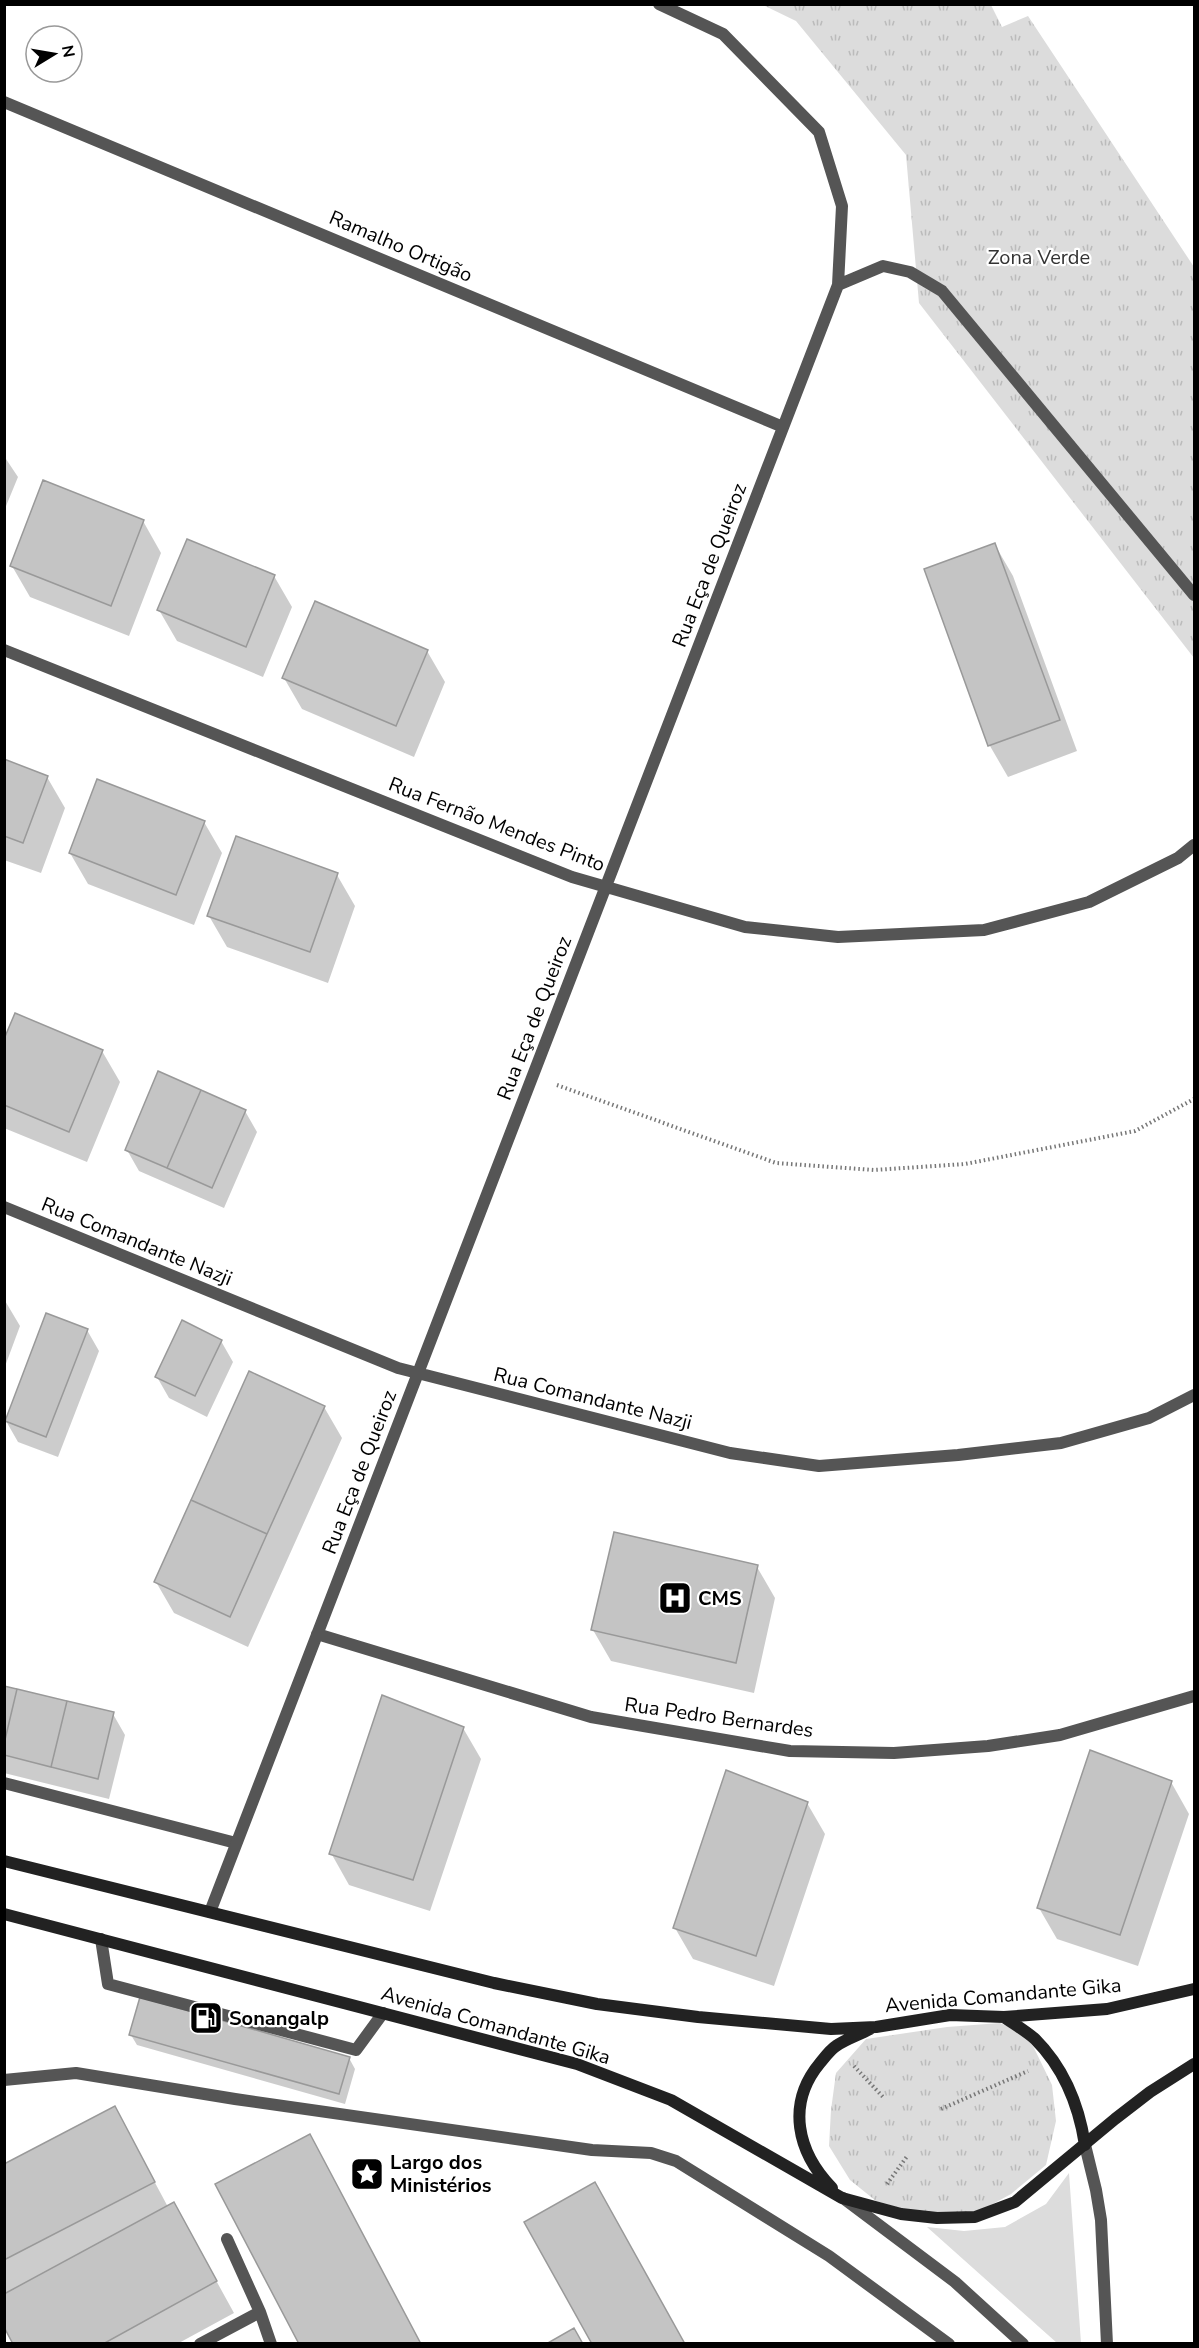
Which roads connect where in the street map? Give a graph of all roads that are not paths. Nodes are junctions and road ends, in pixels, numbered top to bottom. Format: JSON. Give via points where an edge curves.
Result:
{"nodes":[{"id":1,"x":659,"y":4,"type":"edge"},
{"id":2,"x":4,"y":102,"type":"edge"},
{"id":3,"x":838,"y":285,"type":"junction"},
{"id":4,"x":783,"y":427,"type":"junction"},
{"id":5,"x":1194,"y":595,"type":"edge"},
{"id":6,"x":4,"y":650,"type":"edge"},
{"id":7,"x":1194,"y":845,"type":"edge"},
{"id":8,"x":606,"y":886,"type":"junction"},
{"id":9,"x":4,"y":1208,"type":"edge"},
{"id":10,"x":418,"y":1373,"type":"junction"},
{"id":11,"x":1194,"y":1395,"type":"edge"},
{"id":12,"x":317,"y":1634,"type":"junction"},
{"id":13,"x":1194,"y":1696,"type":"edge"},
{"id":14,"x":4,"y":1783,"type":"edge"},
{"id":15,"x":236,"y":1843,"type":"junction"},
{"id":16,"x":4,"y":1861,"type":"edge"},
{"id":17,"x":210,"y":1912,"type":"junction"},
{"id":18,"x":4,"y":1914,"type":"edge"},
{"id":19,"x":101,"y":1939,"type":"junction"},
{"id":20,"x":1194,"y":1989,"type":"edge"},
{"id":21,"x":383,"y":2013,"type":"junction"},
{"id":22,"x":1004,"y":2017,"type":"junction"},
{"id":23,"x":876,"y":2027,"type":"junction"},
{"id":24,"x":1194,"y":2064,"type":"edge"},
{"id":25,"x":4,"y":2080,"type":"edge"},
{"id":26,"x":1085,"y":2145,"type":"junction"},
{"id":27,"x":842,"y":2198,"type":"junction"},
{"id":28,"x":227,"y":2239,"type":"dead end"},
{"id":29,"x":260,"y":2312,"type":"junction"},
{"id":30,"x":200,"y":2343,"type":"edge"},
{"id":31,"x":271,"y":2343,"type":"edge"},
{"id":32,"x":949,"y":2343,"type":"edge"},
{"id":33,"x":1023,"y":2343,"type":"edge"},
{"id":34,"x":1107,"y":2343,"type":"edge"}],
"edges":[{"from":1,"to":3,"type":"street","name":"Rua Eça de Queiroz","via":[[723,34],[819,132],[842,206]]},
{"from":2,"to":4,"type":"street","name":"Ramalho Ortigão"},
{"from":3,"to":4,"type":"street","name":"Rua Eça de Queiroz"},
{"from":3,"to":5,"type":"street","via":[[883,266],[910,272],[942,291]]},
{"from":4,"to":8,"type":"street","name":"Rua Eça de Queiroz"},
{"from":6,"to":8,"type":"street","name":"Rua Fernão Mendes Pinto","via":[[572,877]]},
{"from":7,"to":8,"type":"street","name":"Rua Fernão Mendes Pinto","via":[[1178,858],[1089,902],[984,930],[838,937],[745,927]]},
{"from":8,"to":10,"type":"street","name":"Rua Eça de Queiroz"},
{"from":9,"to":10,"type":"street","name":"Rua Comandante Nazji","via":[[387,1364]]},
{"from":10,"to":11,"type":"street","name":"Rua Comandante Nazji","via":[[730,1453],[819,1466],[1061,1443],[1149,1418]]},
{"from":10,"to":12,"type":"street","name":"Rua Eça de Queiroz"},
{"from":12,"to":13,"type":"street","name":"Rua Pedro Bernardes","via":[[591,1717],[789,1751],[894,1753],[988,1746],[1060,1735]]},
{"from":12,"to":15,"type":"street","name":"Rua Eça de Queiroz"},
{"from":14,"to":15,"type":"street"},
{"from":15,"to":17,"type":"street","name":"Rua Eça de Queiroz"},
{"from":16,"to":17,"type":"street","name":"Avenida Comandante Gika"},
{"from":17,"to":23,"type":"street","name":"Avenida Comandante Gika","via":[[494,1983],[597,2004],[831,2029]]},
{"from":18,"to":19,"type":"street","name":"Avenida Comandante Gika"},
{"from":19,"to":21,"type":"street","name":"Avenida Comandante Gika"},
{"from":19,"to":21,"type":"street","via":[[108,1984],[356,2050]]},
{"from":20,"to":22,"type":"street","name":"Avenida Comandante Gika","via":[[1107,2009]]},
{"from":21,"to":27,"type":"street","name":"Avenida Comandante Gika","via":[[577,2064],[671,2100]]},
{"from":22,"to":23,"type":"street","name":"Avenida Comandante Gika","via":[[950,2016]]},
{"from":22,"to":26,"type":"street","via":[[1034,2038],[1053,2060],[1073,2097]]},
{"from":23,"to":27,"type":"street","via":[[834,2046],[809,2077],[798,2111],[805,2151]]},
{"from":24,"to":26,"type":"street","name":"Avenida Comandante Gika","via":[[1150,2092]]},
{"from":25,"to":32,"type":"street","via":[[76,2073],[592,2150],[651,2153],[676,2161],[829,2256]]},
{"from":26,"to":27,"type":"street","name":"Avenida Comandante Gika","via":[[1015,2202],[975,2217],[900,2214]]},
{"from":26,"to":34,"type":"street","via":[[1101,2220]]},
{"from":27,"to":33,"type":"street","via":[[955,2282]]},
{"from":28,"to":29,"type":"street"},
{"from":29,"to":30,"type":"street"},
{"from":29,"to":31,"type":"street"}]}
